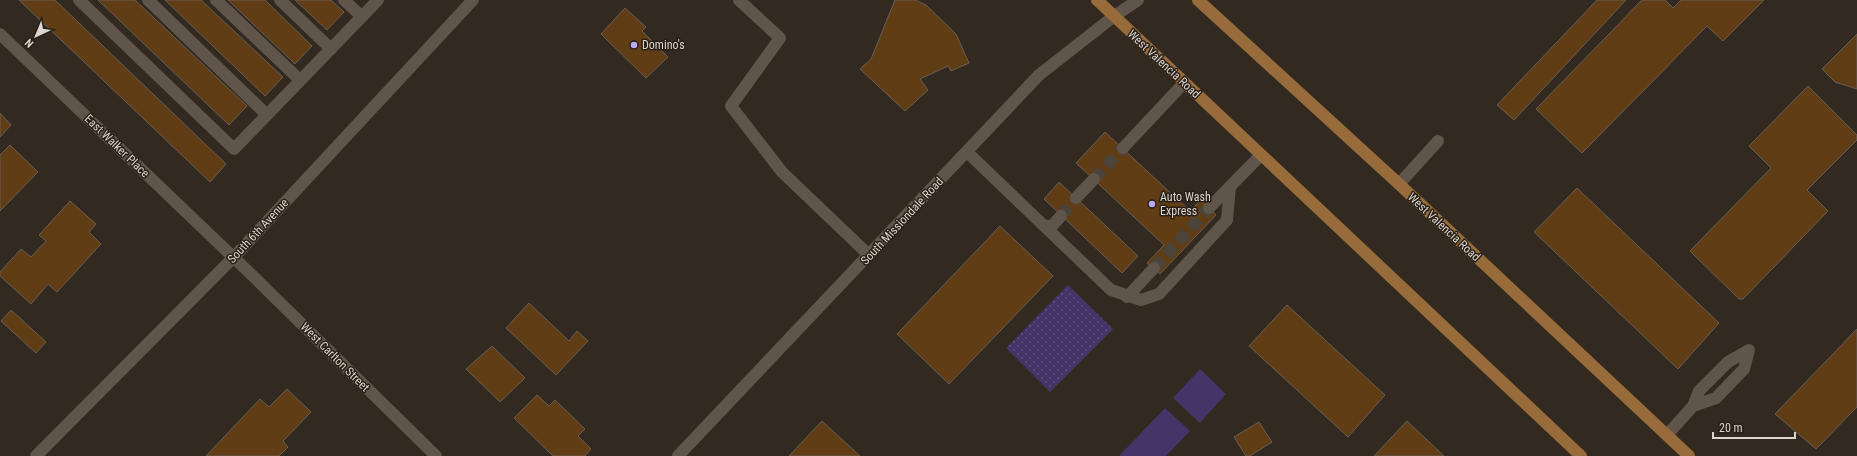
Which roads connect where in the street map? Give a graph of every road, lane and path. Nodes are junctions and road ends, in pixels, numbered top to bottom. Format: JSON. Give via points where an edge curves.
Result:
{"nodes":[{"id":1,"x":79,"y":0,"type":"edge"},
{"id":2,"x":148,"y":0,"type":"edge"},
{"id":3,"x":216,"y":0,"type":"edge"},
{"id":4,"x":280,"y":0,"type":"edge"},
{"id":5,"x":344,"y":0,"type":"edge"},
{"id":6,"x":378,"y":0,"type":"edge"},
{"id":7,"x":473,"y":0,"type":"edge"},
{"id":8,"x":739,"y":0,"type":"edge"},
{"id":9,"x":1097,"y":0,"type":"edge"},
{"id":10,"x":1138,"y":0,"type":"edge"},
{"id":11,"x":1198,"y":0,"type":"edge"},
{"id":12,"x":362,"y":17,"type":"junction"},
{"id":13,"x":1113,"y":17,"type":"junction"},
{"id":14,"x":0,"y":34,"type":"edge"},
{"id":15,"x":331,"y":49,"type":"junction"},
{"id":16,"x":300,"y":80,"type":"junction"},
{"id":17,"x":1184,"y":83,"type":"junction"},
{"id":18,"x":267,"y":115,"type":"junction"},
{"id":19,"x":1438,"y":142,"type":"dead end"},
{"id":20,"x":1123,"y":148,"type":"tunnel mouth"},
{"id":21,"x":967,"y":152,"type":"junction"},
{"id":22,"x":1261,"y":155,"type":"junction"},
{"id":23,"x":1094,"y":179,"type":"tunnel mouth"},
{"id":24,"x":1399,"y":184,"type":"junction"},
{"id":25,"x":1230,"y":187,"type":"junction"},
{"id":26,"x":1076,"y":198,"type":"tunnel mouth"},
{"id":27,"x":1209,"y":208,"type":"tunnel mouth"},
{"id":28,"x":1061,"y":216,"type":"tunnel mouth"},
{"id":29,"x":1044,"y":226,"type":"junction"},
{"id":30,"x":869,"y":255,"type":"junction"},
{"id":31,"x":234,"y":257,"type":"junction"},
{"id":32,"x":1154,"y":268,"type":"tunnel mouth"},
{"id":33,"x":1127,"y":297,"type":"junction"},
{"id":34,"x":1693,"y":406,"type":"junction"},
{"id":35,"x":1666,"y":435,"type":"junction"},
{"id":36,"x":36,"y":456,"type":"edge"},
{"id":37,"x":436,"y":456,"type":"edge"},
{"id":38,"x":678,"y":456,"type":"edge"},
{"id":39,"x":1581,"y":456,"type":"edge"},
{"id":40,"x":1689,"y":456,"type":"edge"}],
"edges":[{"from":1,"to":18,"type":"street","via":[[234,148]]},
{"from":2,"to":18,"type":"street"},
{"from":3,"to":16,"type":"street"},
{"from":4,"to":15,"type":"street"},
{"from":5,"to":12,"type":"street"},
{"from":6,"to":12,"type":"street"},
{"from":7,"to":31,"type":"street","name":"South 6th Avenue"},
{"from":8,"to":30,"type":"street","via":[[780,38],[731,106],[782,172]]},
{"from":9,"to":13,"type":"main road","name":"West Valencia Road"},
{"from":10,"to":13,"type":"street","name":"South Missiondale Road"},
{"from":11,"to":24,"type":"main road","name":"West Valencia Road"},
{"from":12,"to":15,"type":"street"},
{"from":13,"to":17,"type":"main road","name":"West Valencia Road"},
{"from":13,"to":21,"type":"street","name":"South Missiondale Road","via":[[1039,75]]},
{"from":14,"to":31,"type":"street","name":"East Walker Place"},
{"from":15,"to":16,"type":"street"},
{"from":16,"to":18,"type":"street"},
{"from":17,"to":20,"type":"street"},
{"from":17,"to":22,"type":"main road","name":"West Valencia Road"},
{"from":19,"to":24,"type":"street"},
{"from":21,"to":29,"type":"street"},
{"from":21,"to":30,"type":"street","name":"South Missiondale Road"},
{"from":22,"to":25,"type":"street"},
{"from":22,"to":39,"type":"main road","name":"West Valencia Road"},
{"from":23,"to":26,"type":"street"},
{"from":24,"to":35,"type":"main road","name":"West Valencia Road"},
{"from":25,"to":27,"type":"street"},
{"from":25,"to":33,"type":"street","via":[[1228,220],[1159,294],[1141,300]]},
{"from":28,"to":29,"type":"street","via":[[1052,226]]},
{"from":29,"to":33,"type":"street","via":[[1111,290]]},
{"from":30,"to":38,"type":"street","name":"South Missiondale Road"},
{"from":31,"to":36,"type":"street","name":"South 6th Avenue"},
{"from":31,"to":37,"type":"street","name":"West Carlton Street"},
{"from":32,"to":33,"type":"street"},
{"from":34,"to":34,"type":"street","via":[[1716,398],[1744,369],[1750,350],[1728,362],[1699,391]]},
{"from":34,"to":35,"type":"street"},
{"from":35,"to":40,"type":"main road","name":"West Valencia Road"}]}
